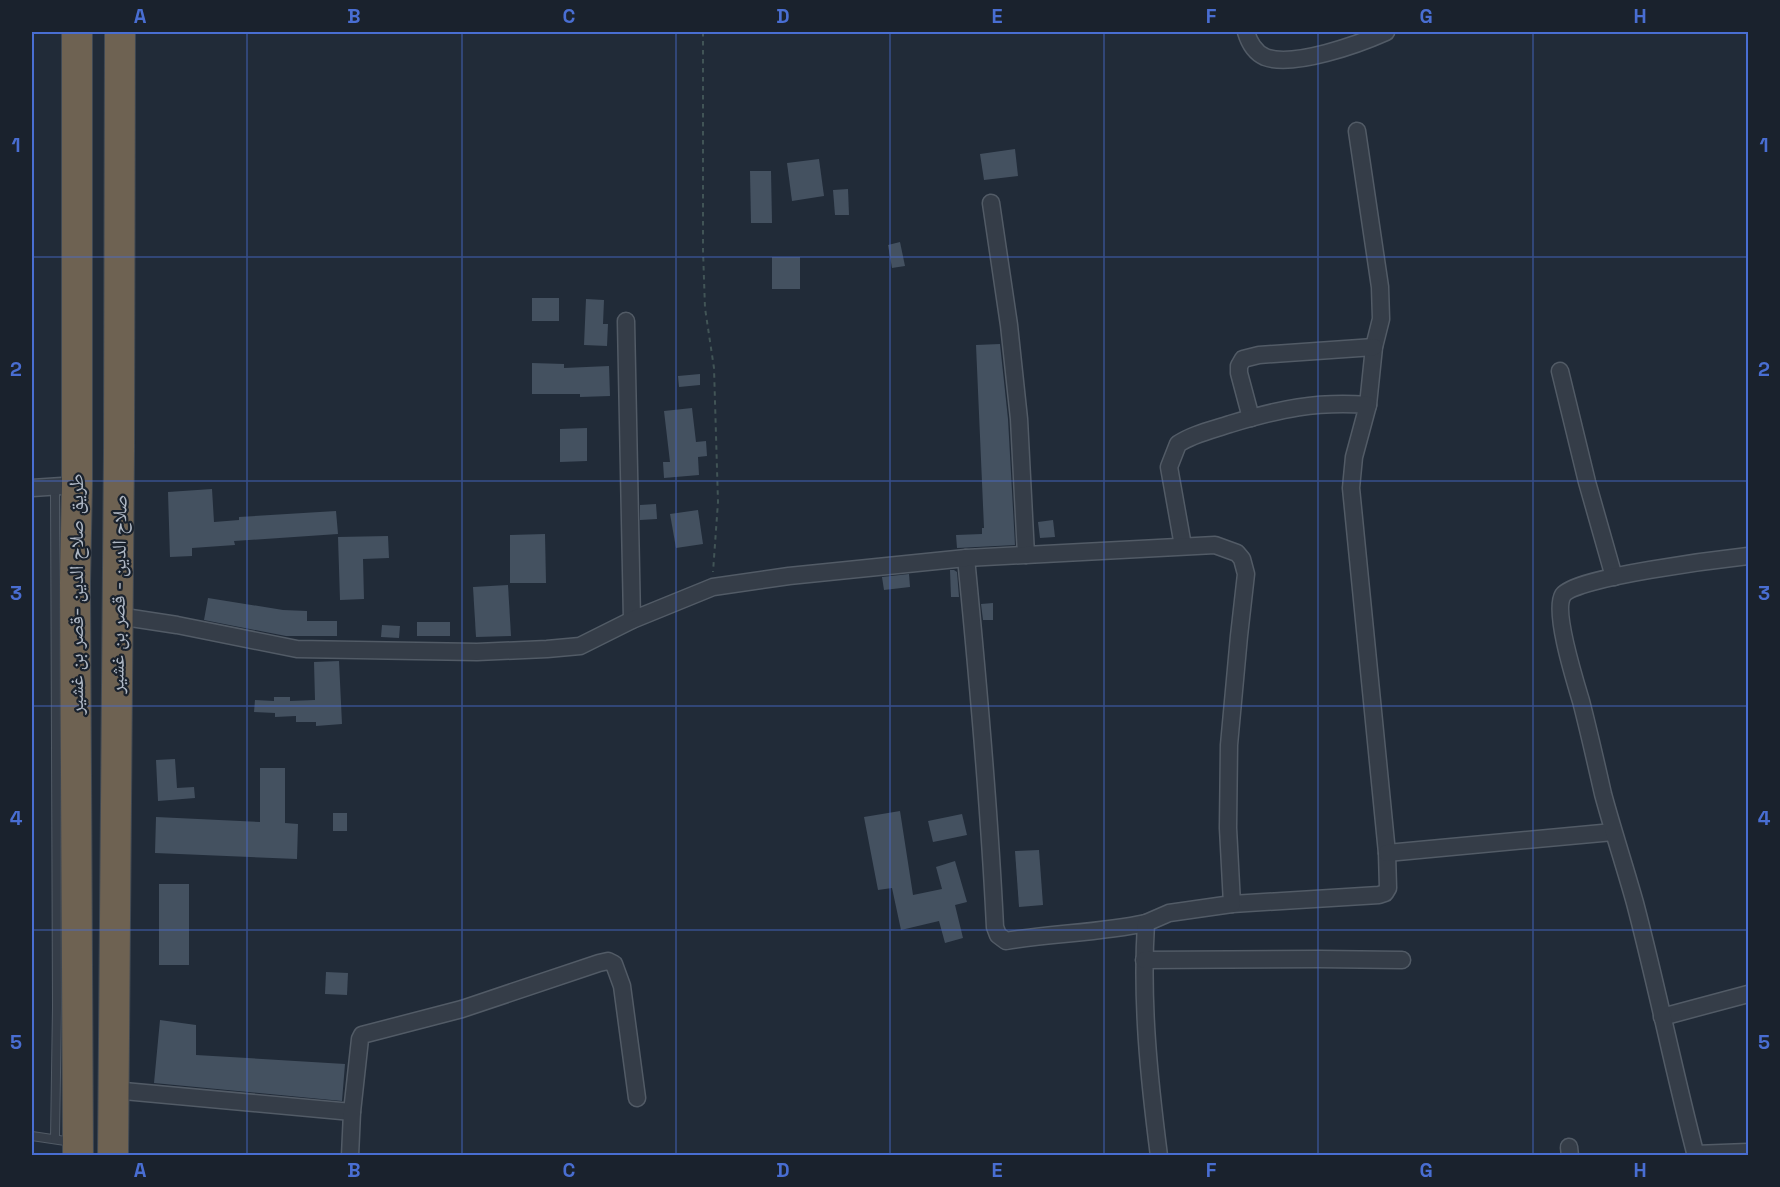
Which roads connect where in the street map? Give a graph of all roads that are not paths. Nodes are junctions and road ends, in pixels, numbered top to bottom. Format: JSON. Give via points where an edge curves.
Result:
{"nodes":[{"id":1,"x":77,"y":32,"type":"edge"},
{"id":2,"x":120,"y":32,"type":"edge"},
{"id":3,"x":1246,"y":32,"type":"edge"},
{"id":4,"x":1386,"y":32,"type":"edge"},
{"id":5,"x":1357,"y":131,"type":"dead end"},
{"id":6,"x":991,"y":203,"type":"dead end"},
{"id":7,"x":626,"y":321,"type":"dead end"},
{"id":8,"x":1374,"y":347,"type":"junction"},
{"id":9,"x":1560,"y":371,"type":"dead end"},
{"id":10,"x":1368,"y":405,"type":"junction"},
{"id":11,"x":1251,"y":418,"type":"junction"},
{"id":12,"x":66,"y":486,"type":"junction"},
{"id":13,"x":32,"y":488,"type":"edge"},
{"id":14,"x":1183,"y":546,"type":"junction"},
{"id":15,"x":1026,"y":555,"type":"junction"},
{"id":16,"x":1749,"y":556,"type":"edge"},
{"id":17,"x":966,"y":558,"type":"junction"},
{"id":18,"x":1614,"y":577,"type":"junction"},
{"id":19,"x":118,"y":616,"type":"junction"},
{"id":20,"x":632,"y":620,"type":"junction"},
{"id":21,"x":1613,"y":832,"type":"junction"},
{"id":22,"x":1387,"y":853,"type":"junction"},
{"id":23,"x":1232,"y":904,"type":"junction"},
{"id":24,"x":1146,"y":923,"type":"junction"},
{"id":25,"x":1144,"y":960,"type":"junction"},
{"id":26,"x":1402,"y":960,"type":"dead end"},
{"id":27,"x":1749,"y":994,"type":"edge"},
{"id":28,"x":1662,"y":1017,"type":"junction"},
{"id":29,"x":113,"y":1089,"type":"junction"},
{"id":30,"x":637,"y":1098,"type":"dead end"},
{"id":31,"x":352,"y":1112,"type":"junction"},
{"id":32,"x":32,"y":1136,"type":"edge"},
{"id":33,"x":70,"y":1146,"type":"edge"},
{"id":34,"x":1746,"y":1153,"type":"edge"},
{"id":35,"x":113,"y":1155,"type":"edge"},
{"id":36,"x":350,"y":1155,"type":"edge"},
{"id":37,"x":1159,"y":1155,"type":"edge"},
{"id":38,"x":1696,"y":1155,"type":"edge"}],
"edges":[{"from":1,"to":12,"type":"highway","name":"طريق صلاح الدين -قصر بن غشير"},
{"from":2,"to":19,"type":"highway","name":"صلاح الدين - قصر بن غشير"},
{"from":3,"to":4,"type":"street","via":[[1254,49],[1279,59],[1339,50]]},
{"from":5,"to":8,"type":"street","via":[[1380,287],[1381,319]]},
{"from":6,"to":15,"type":"street","via":[[1018,407]]},
{"from":7,"to":20,"type":"street"},
{"from":8,"to":10,"type":"street"},
{"from":8,"to":11,"type":"street","via":[[1243,359],[1239,373]]},
{"from":9,"to":18,"type":"street"},
{"from":10,"to":11,"type":"street","via":[[1317,404]]},
{"from":10,"to":22,"type":"street","via":[[1354,457],[1352,488]]},
{"from":11,"to":14,"type":"street","via":[[1184,440],[1173,453],[1168,467]]},
{"from":12,"to":13,"type":"street"},
{"from":12,"to":33,"type":"highway","name":"طريق صلاح الدين -قصر بن غشير","via":[[75,595]]},
{"from":14,"to":15,"type":"street"},
{"from":14,"to":23,"type":"street","via":[[1228,548],[1242,559],[1246,574],[1230,745],[1228,828]]},
{"from":15,"to":17,"type":"street"},
{"from":16,"to":18,"type":"street"},
{"from":17,"to":20,"type":"street","via":[[713,587]]},
{"from":17,"to":24,"type":"street","via":[[998,935],[1006,941],[1116,930]]},
{"from":18,"to":21,"type":"street","via":[[1567,591],[1559,608]]},
{"from":19,"to":20,"type":"street","via":[[297,649],[477,652],[580,646]]},
{"from":19,"to":29,"type":"highway","name":"صلاح الدين - قصر بن غشير"},
{"from":21,"to":22,"type":"street"},
{"from":21,"to":28,"type":"street","via":[[1635,903]]},
{"from":22,"to":23,"type":"street","via":[[1385,893]]},
{"from":23,"to":24,"type":"street","via":[[1169,913]]},
{"from":24,"to":25,"type":"street"},
{"from":25,"to":26,"type":"street"},
{"from":25,"to":37,"type":"street","via":[[1148,1069]]},
{"from":27,"to":28,"type":"street"},
{"from":28,"to":38,"type":"street"},
{"from":29,"to":31,"type":"street"},
{"from":29,"to":35,"type":"highway","name":"صلاح الدين - قصر بن غشير"},
{"from":30,"to":31,"type":"street","via":[[622,986],[614,964],[608,961],[462,1009],[362,1035]]},
{"from":31,"to":36,"type":"street"},
{"from":32,"to":33,"type":"lane"},
{"from":34,"to":38,"type":"street"}]}
